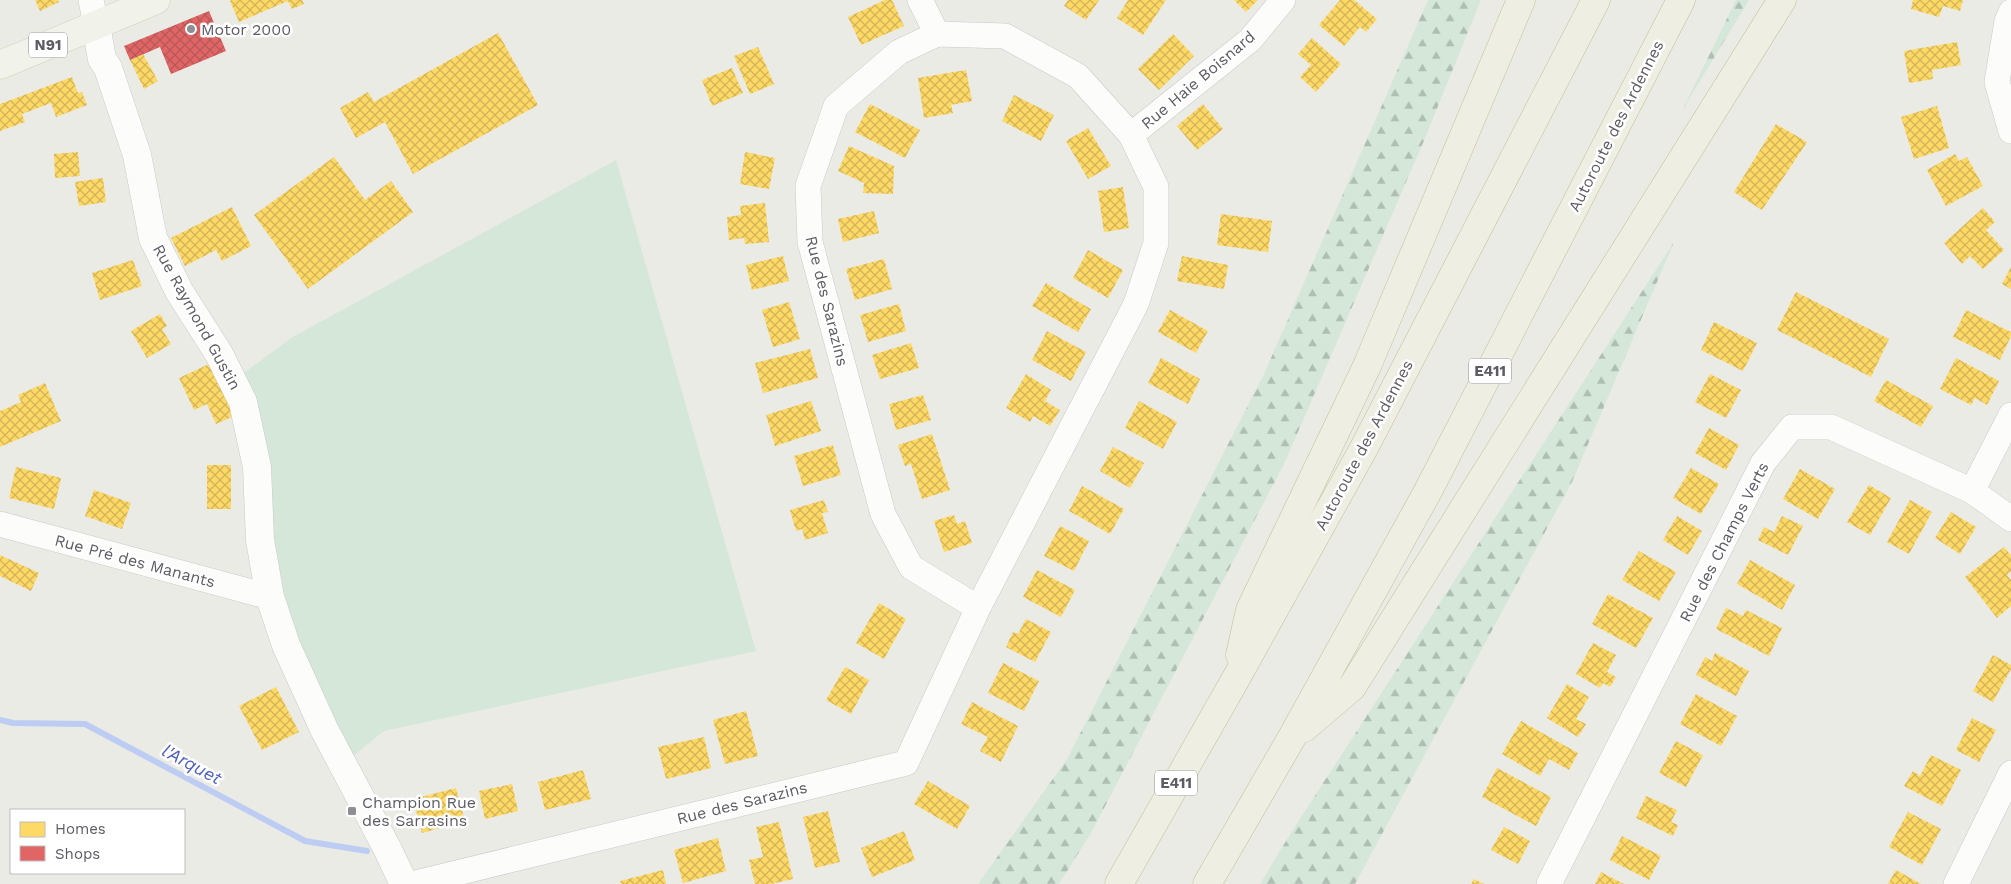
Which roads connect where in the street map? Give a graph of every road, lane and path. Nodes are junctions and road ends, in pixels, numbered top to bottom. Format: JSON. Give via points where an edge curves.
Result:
{"nodes":[{"id":1,"x":156,"y":0,"type":"edge"},
{"id":2,"x":920,"y":0,"type":"edge"},
{"id":3,"x":1283,"y":0,"type":"edge"},
{"id":4,"x":1521,"y":0,"type":"edge"},
{"id":5,"x":1596,"y":0,"type":"edge"},
{"id":6,"x":1681,"y":0,"type":"edge"},
{"id":7,"x":1782,"y":0,"type":"edge"},
{"id":8,"x":2011,"y":12,"type":"edge"},
{"id":9,"x":93,"y":13,"type":"edge"},
{"id":10,"x":937,"y":34,"type":"junction"},
{"id":11,"x":0,"y":65,"type":"edge"},
{"id":12,"x":2011,"y":131,"type":"edge"},
{"id":13,"x":1131,"y":135,"type":"junction"},
{"id":14,"x":2011,"y":416,"type":"edge"},
{"id":15,"x":1972,"y":492,"type":"junction"},
{"id":16,"x":2011,"y":519,"type":"edge"},
{"id":17,"x":0,"y":524,"type":"edge"},
{"id":18,"x":270,"y":597,"type":"junction"},
{"id":19,"x":978,"y":608,"type":"junction"},
{"id":20,"x":1234,"y":682,"type":"junction"},
{"id":21,"x":1291,"y":739,"type":"junction"},
{"id":22,"x":2011,"y":773,"type":"edge"},
{"id":23,"x":404,"y":884,"type":"edge"},
{"id":24,"x":412,"y":884,"type":"edge"},
{"id":25,"x":1119,"y":884,"type":"edge"},
{"id":26,"x":1207,"y":884,"type":"edge"},
{"id":27,"x":1549,"y":884,"type":"edge"},
{"id":28,"x":1956,"y":884,"type":"edge"}],
"edges":[{"from":1,"to":9,"type":"main road","number":"N91"},
{"from":2,"to":10,"type":"street"},
{"from":3,"to":13,"type":"street","name":"Rue Haie Boisnard","via":[[1250,40]]},
{"from":4,"to":20,"type":"highway","via":[[1367,366],[1250,610]]},
{"from":5,"to":20,"type":"highway","name":"Autoroute des Ardennes","number":"E411","via":[[1364,448]]},
{"from":6,"to":21,"type":"highway","name":"Autoroute des Ardennes","number":"E411","via":[[1428,491]]},
{"from":7,"to":21,"type":"highway","via":[[1352,687]]},
{"from":8,"to":12,"type":"street","via":[[1997,82]]},
{"from":9,"to":11,"type":"main road","number":"N91"},
{"from":9,"to":18,"type":"street","name":"Rue Raymond Gustin","via":[[102,59],[108,68],[137,155],[153,238],[179,291],[219,354],[243,402],[257,467],[260,540]]},
{"from":10,"to":13,"type":"street","name":"Rue des Sarazins","via":[[1005,36],[1078,76]]},
{"from":10,"to":19,"type":"street","name":"Rue des Sarazins","via":[[899,52],[836,106],[808,186],[810,242],[883,514],[911,567]]},
{"from":13,"to":19,"type":"street","name":"Rue des Sarazins","via":[[1156,187],[1156,243],[1136,304]]},
{"from":14,"to":15,"type":"street"},
{"from":15,"to":16,"type":"street"},
{"from":15,"to":27,"type":"street","name":"Rue des Champs Verts","via":[[1831,427],[1792,427],[1763,463]]},
{"from":17,"to":18,"type":"street","name":"Rue Pré des Manants"},
{"from":18,"to":23,"type":"street","name":"Rue Raymond Gustin","via":[[307,693]]},
{"from":19,"to":24,"type":"street","name":"Rue des Sarazins","via":[[906,763]]},
{"from":20,"to":25,"type":"highway","name":"Autoroute des Ardennes","number":"E411"},
{"from":21,"to":26,"type":"highway","name":"Autoroute des Ardennes","number":"E411"},
{"from":22,"to":28,"type":"street"}]}
